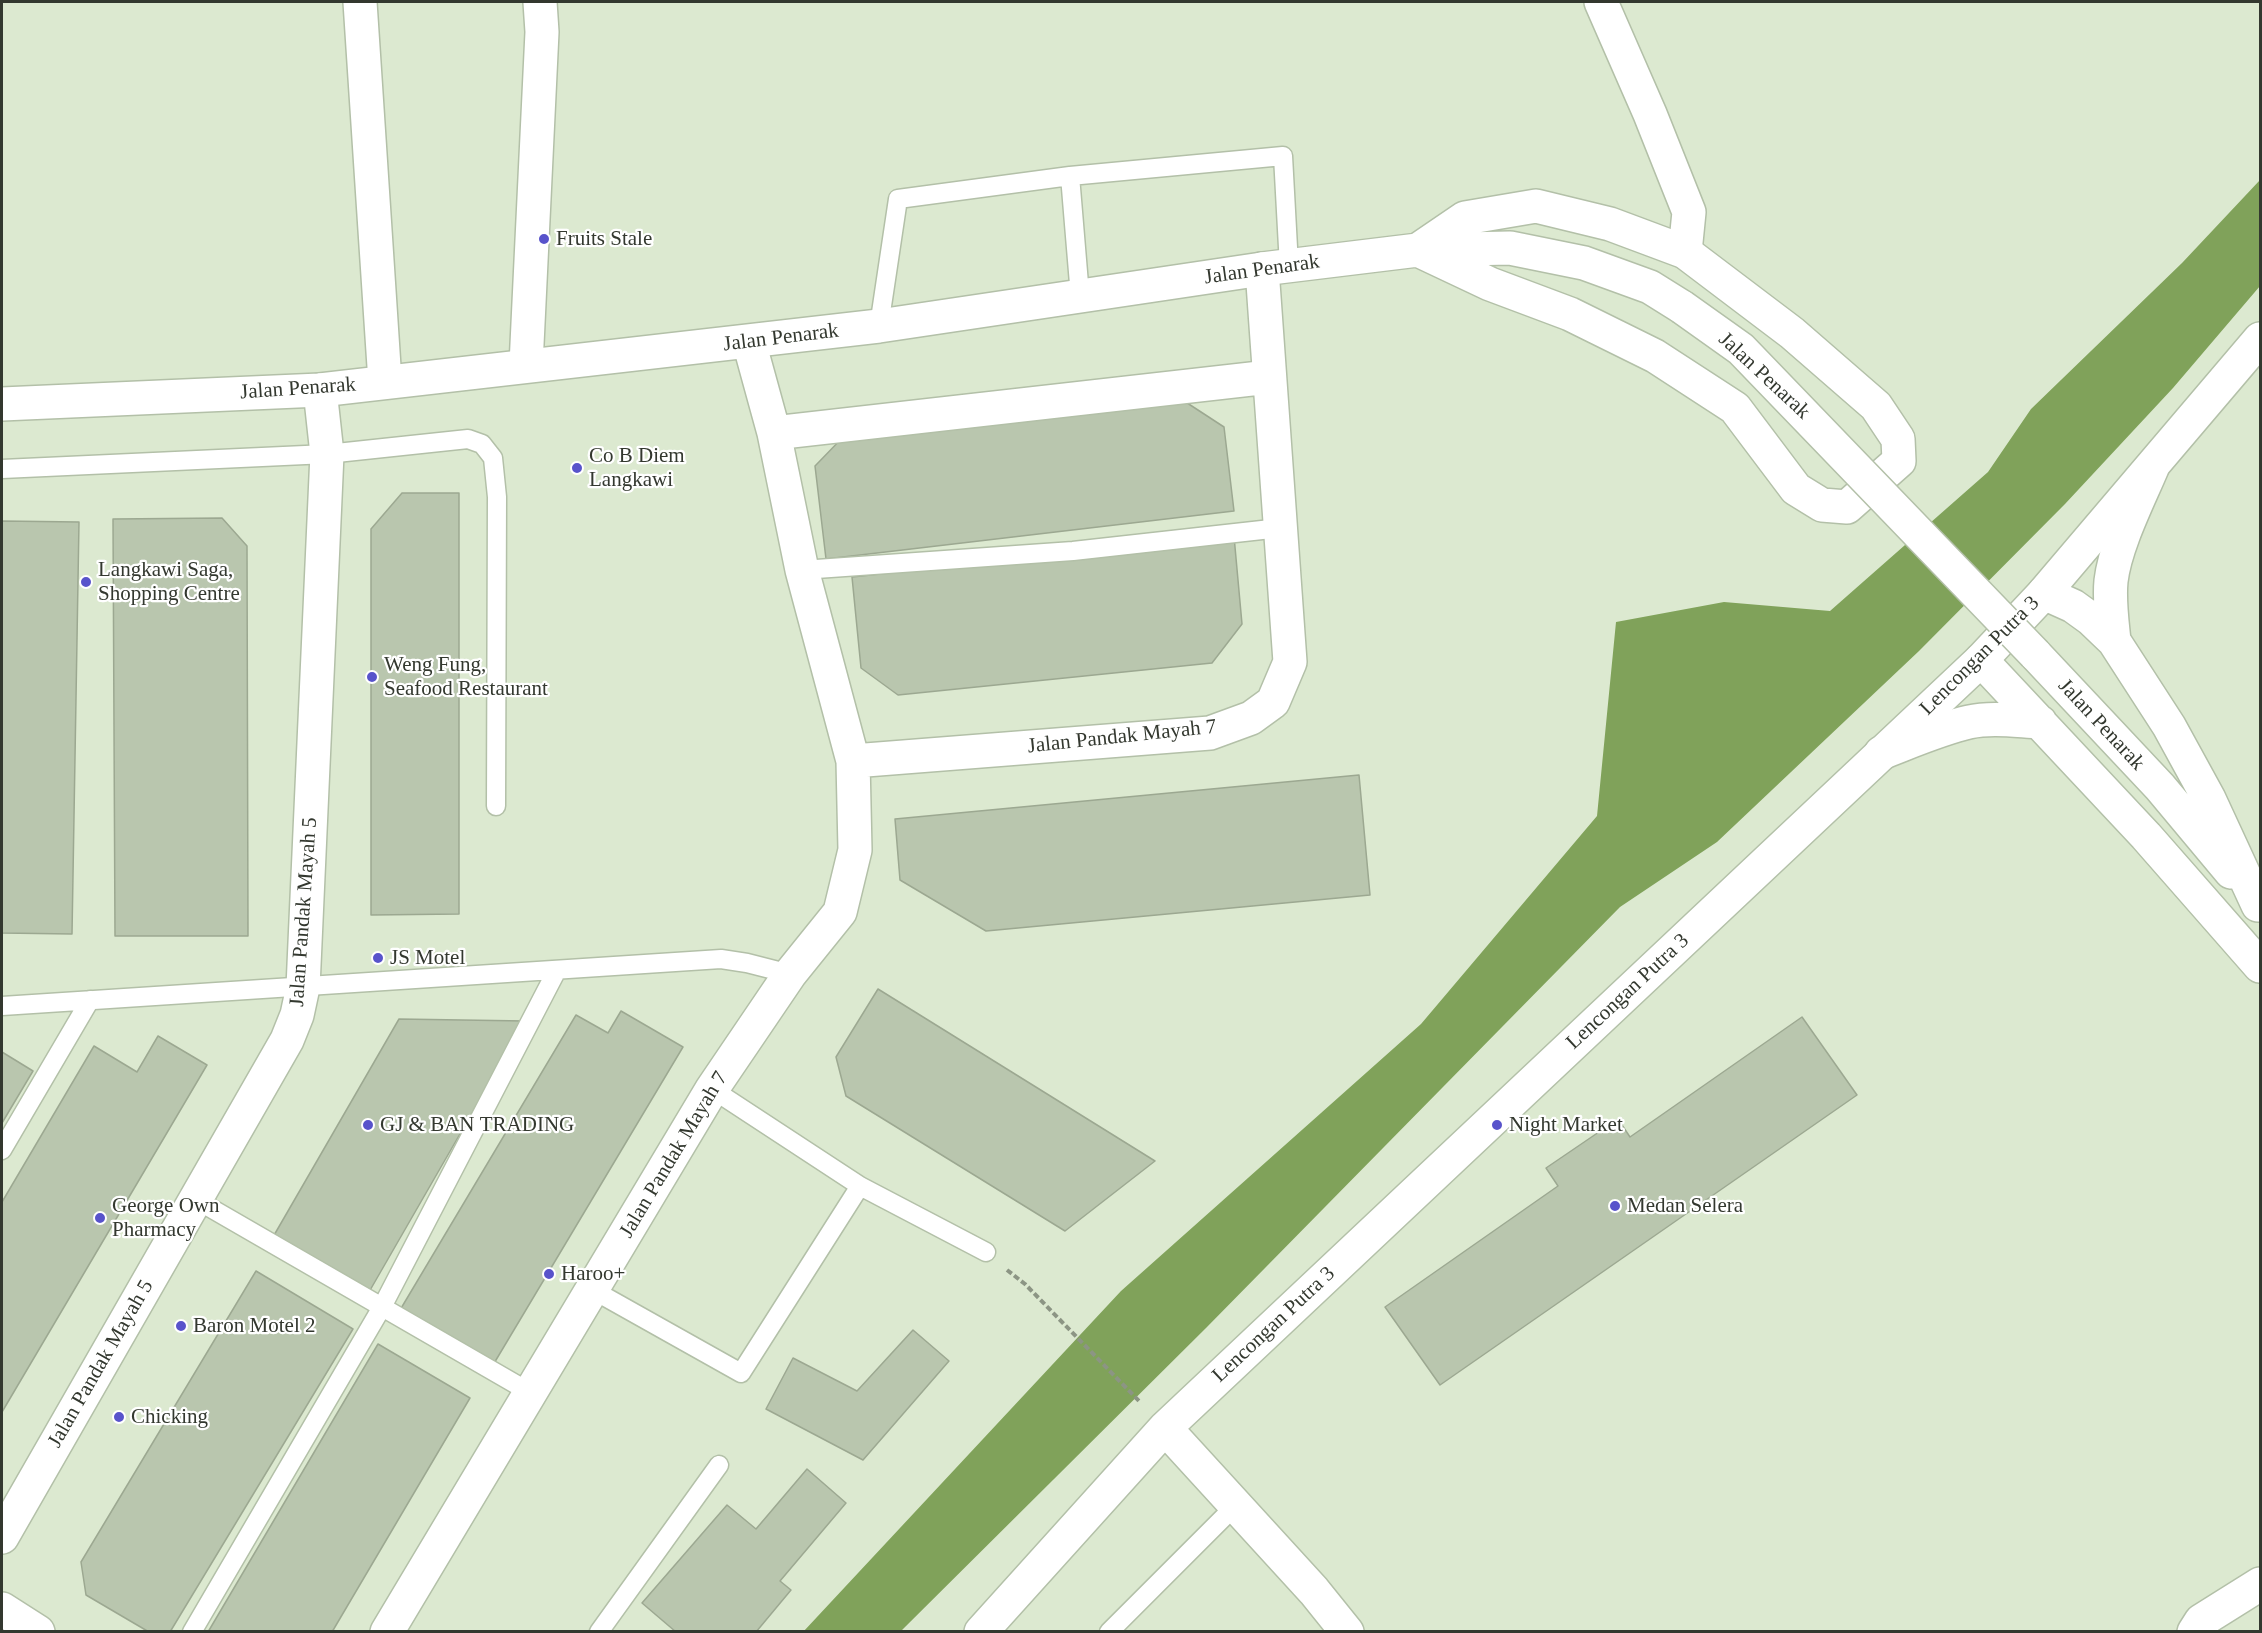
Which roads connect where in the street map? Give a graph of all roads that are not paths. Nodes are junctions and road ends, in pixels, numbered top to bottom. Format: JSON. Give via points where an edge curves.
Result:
{"nodes":[{"id":1,"x":360,"y":2,"type":"edge"},
{"id":2,"x":540,"y":2,"type":"edge"},
{"id":3,"x":1601,"y":2,"type":"edge"},
{"id":4,"x":1070,"y":176,"type":"junction"},
{"id":5,"x":1418,"y":250,"type":"junction"},
{"id":6,"x":1685,"y":252,"type":"junction"},
{"id":7,"x":1276,"y":267,"type":"junction"},
{"id":8,"x":1080,"y":296,"type":"junction"},
{"id":9,"x":879,"y":326,"type":"junction"},
{"id":10,"x":2260,"y":339,"type":"edge"},
{"id":11,"x":749,"y":342,"type":"junction"},
{"id":12,"x":526,"y":365,"type":"junction"},
{"id":13,"x":1269,"y":378,"type":"junction"},
{"id":14,"x":385,"y":382,"type":"junction"},
{"id":15,"x":320,"y":390,"type":"junction"},
{"id":16,"x":2,"y":404,"type":"edge"},
{"id":17,"x":774,"y":433,"type":"junction"},
{"id":18,"x":327,"y":454,"type":"junction"},
{"id":19,"x":2152,"y":468,"type":"junction"},
{"id":20,"x":2,"y":469,"type":"edge"},
{"id":21,"x":1280,"y":528,"type":"junction"},
{"id":22,"x":802,"y":570,"type":"junction"},
{"id":23,"x":2043,"y":593,"type":"junction"},
{"id":24,"x":2115,"y":641,"type":"junction"},
{"id":25,"x":1981,"y":660,"type":"junction"},
{"id":26,"x":2040,"y":722,"type":"junction"},
{"id":27,"x":1881,"y":753,"type":"junction"},
{"id":28,"x":853,"y":761,"type":"junction"},
{"id":29,"x":496,"y":806,"type":"dead end"},
{"id":30,"x":2259,"y":907,"type":"edge"},
{"id":31,"x":2260,"y":966,"type":"edge"},
{"id":32,"x":557,"y":970,"type":"junction"},
{"id":33,"x":790,"y":974,"type":"junction"},
{"id":34,"x":303,"y":987,"type":"junction"},
{"id":35,"x":90,"y":1000,"type":"junction"},
{"id":36,"x":2,"y":1006,"type":"edge"},
{"id":37,"x":712,"y":1089,"type":"junction"},
{"id":38,"x":2,"y":1149,"type":"edge"},
{"id":39,"x":860,"y":1186,"type":"junction"},
{"id":40,"x":195,"y":1199,"type":"junction"},
{"id":41,"x":986,"y":1252,"type":"dead end"},
{"id":42,"x":593,"y":1290,"type":"junction"},
{"id":43,"x":382,"y":1307,"type":"junction"},
{"id":44,"x":531,"y":1393,"type":"junction"},
{"id":45,"x":1165,"y":1428,"type":"junction"},
{"id":46,"x":719,"y":1465,"type":"dead end"},
{"id":47,"x":1236,"y":1505,"type":"junction"},
{"id":48,"x":2,"y":1537,"type":"edge"},
{"id":49,"x":2260,"y":1584,"type":"edge"},
{"id":50,"x":2,"y":1609,"type":"edge"},
{"id":51,"x":38,"y":1632,"type":"edge"},
{"id":52,"x":192,"y":1632,"type":"edge"},
{"id":53,"x":387,"y":1632,"type":"edge"},
{"id":54,"x":599,"y":1632,"type":"edge"},
{"id":55,"x":981,"y":1632,"type":"edge"},
{"id":56,"x":1109,"y":1632,"type":"edge"},
{"id":57,"x":1347,"y":1632,"type":"edge"},
{"id":58,"x":2194,"y":1632,"type":"edge"}],
"edges":[{"from":1,"to":14,"type":"street"},
{"from":2,"to":12,"type":"street","via":[[542,32]]},
{"from":3,"to":6,"type":"street","via":[[1689,212]]},
{"from":4,"to":7,"type":"lane","via":[[1283,156]]},
{"from":4,"to":8,"type":"lane"},
{"from":4,"to":9,"type":"lane","via":[[898,199]]},
{"from":5,"to":6,"type":"street","via":[[1465,218],[1536,206],[1610,224]]},
{"from":5,"to":6,"type":"street","via":[[1490,284],[1570,314],[1654,356],[1735,408],[1797,489],[1821,505],[1847,507],[1899,461],[1898,439],[1876,406],[1792,333]]},
{"from":5,"to":7,"type":"street","name":"Jalan Penarak"},
{"from":5,"to":30,"type":"street","name":"Jalan Penarak","bridge":true,"via":[[1510,248],[1584,264],[1650,287],[1741,349],[2160,787]]},
{"from":7,"to":8,"type":"street","name":"Jalan Penarak"},
{"from":7,"to":13,"type":"street","name":"Jalan Pandak Mayah 7"},
{"from":8,"to":9,"type":"street","name":"Jalan Penarak"},
{"from":9,"to":11,"type":"street","name":"Jalan Penarak"},
{"from":10,"to":19,"type":"street","name":"Lencongan Putra 3"},
{"from":11,"to":12,"type":"street","name":"Jalan Penarak"},
{"from":11,"to":17,"type":"street","name":"Jalan Pandak Mayah 7"},
{"from":12,"to":14,"type":"street","name":"Jalan Penarak"},
{"from":13,"to":17,"type":"street"},
{"from":13,"to":21,"type":"street","name":"Jalan Pandak Mayah 7"},
{"from":14,"to":15,"type":"street","name":"Jalan Penarak"},
{"from":15,"to":16,"type":"street","name":"Jalan Penarak"},
{"from":15,"to":18,"type":"street","name":"Jalan Pandak Mayah 5"},
{"from":17,"to":22,"type":"street","name":"Jalan Pandak Mayah 7"},
{"from":18,"to":20,"type":"lane"},
{"from":18,"to":29,"type":"lane","via":[[468,439],[482,444],[493,458],[497,497]]},
{"from":18,"to":34,"type":"street","name":"Jalan Pandak Mayah 5"},
{"from":19,"to":23,"type":"street","name":"Lencongan Putra 3"},
{"from":19,"to":24,"type":"street","via":[[2117,554],[2111,580],[2110,611]]},
{"from":21,"to":22,"type":"lane","via":[[1072,551]]},
{"from":21,"to":28,"type":"street","name":"Jalan Pandak Mayah 7","via":[[1290,662],[1273,702],[1251,718],[1210,733]]},
{"from":22,"to":28,"type":"street","name":"Jalan Pandak Mayah 7"},
{"from":23,"to":24,"type":"street","via":[[2073,606]]},
{"from":23,"to":25,"type":"street","name":"Lencongan Putra 3"},
{"from":24,"to":30,"type":"street","via":[[2209,799]]},
{"from":25,"to":26,"type":"street"},
{"from":25,"to":27,"type":"street","name":"Lencongan Putra 3"},
{"from":26,"to":27,"type":"street","via":[[1971,722]]},
{"from":26,"to":31,"type":"street"},
{"from":27,"to":45,"type":"street","name":"Lencongan Putra 3"},
{"from":28,"to":33,"type":"street","name":"Jalan Pandak Mayah 7","via":[[855,850],[840,912]]},
{"from":32,"to":33,"type":"lane","via":[[721,959]]},
{"from":32,"to":34,"type":"lane"},
{"from":32,"to":43,"type":"lane"},
{"from":33,"to":37,"type":"street","name":"Jalan Pandak Mayah 7"},
{"from":34,"to":35,"type":"lane"},
{"from":34,"to":40,"type":"street","name":"Jalan Pandak Mayah 5","via":[[287,1040]]},
{"from":35,"to":36,"type":"lane"},
{"from":35,"to":38,"type":"lane"},
{"from":37,"to":39,"type":"lane"},
{"from":37,"to":42,"type":"street","name":"Jalan Pandak Mayah 7"},
{"from":39,"to":41,"type":"lane"},
{"from":39,"to":42,"type":"lane","via":[[741,1373]]},
{"from":40,"to":43,"type":"lane"},
{"from":40,"to":48,"type":"street","name":"Jalan Pandak Mayah 5"},
{"from":42,"to":44,"type":"street","name":"Jalan Pandak Mayah 7"},
{"from":43,"to":44,"type":"lane"},
{"from":43,"to":52,"type":"lane"},
{"from":44,"to":53,"type":"street","name":"Jalan Pandak Mayah 7"},
{"from":45,"to":47,"type":"street"},
{"from":45,"to":55,"type":"street","name":"Lencongan Putra 3"},
{"from":46,"to":54,"type":"lane"},
{"from":47,"to":56,"type":"lane"},
{"from":47,"to":57,"type":"street"},
{"from":49,"to":58,"type":"street","via":[[2201,1621]]},
{"from":50,"to":51,"type":"street"}]}
